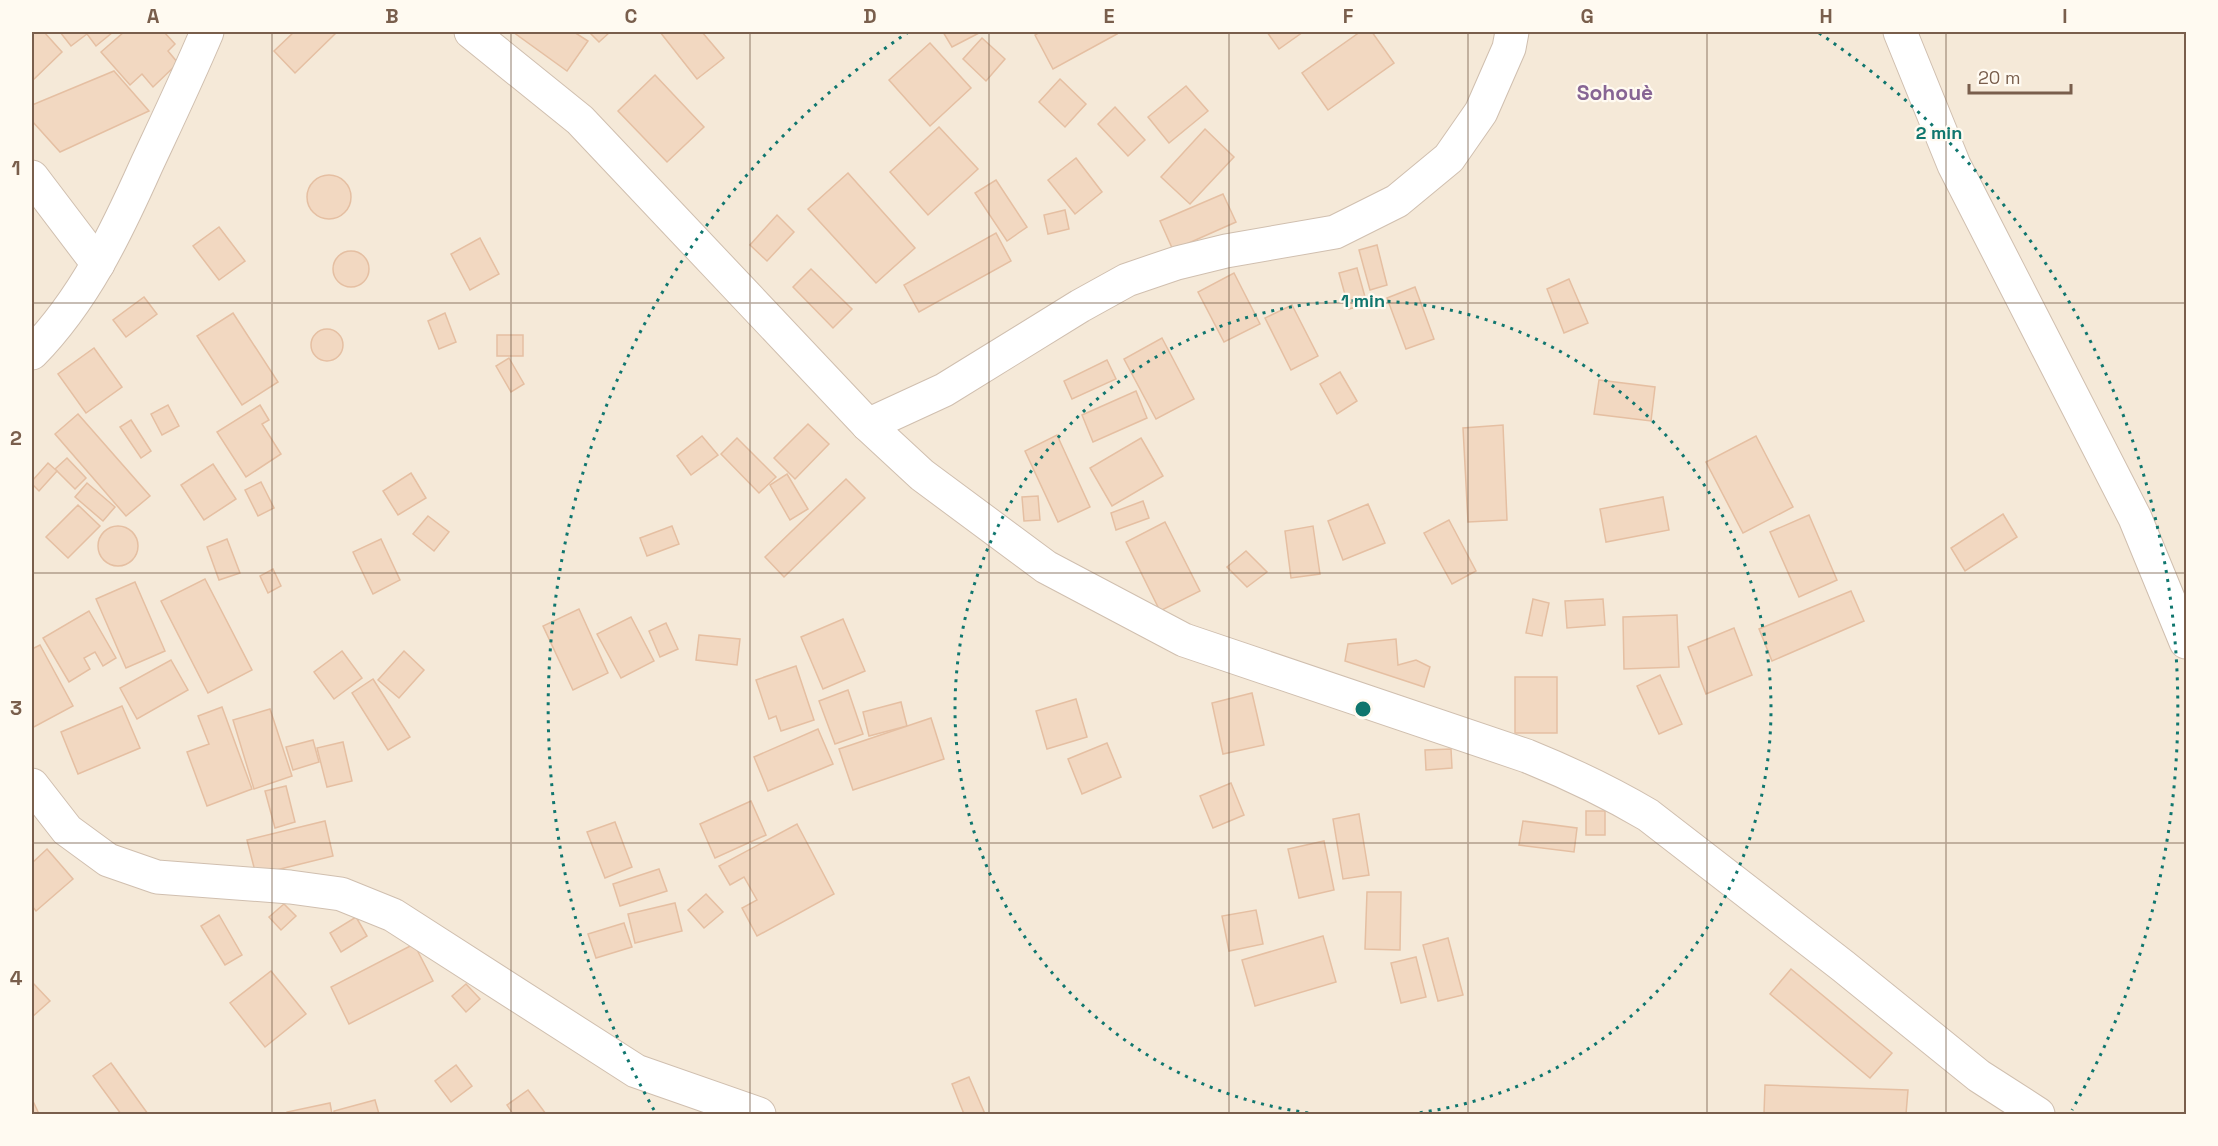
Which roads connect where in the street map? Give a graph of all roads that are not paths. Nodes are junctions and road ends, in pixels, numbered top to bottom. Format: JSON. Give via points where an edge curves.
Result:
{"nodes":[{"id":1,"x":207,"y":32,"type":"edge"},
{"id":2,"x":471,"y":32,"type":"edge"},
{"id":3,"x":1512,"y":32,"type":"edge"},
{"id":4,"x":1900,"y":32,"type":"edge"},
{"id":5,"x":32,"y":177,"type":"edge"},
{"id":6,"x":98,"y":264,"type":"junction"},
{"id":7,"x":32,"y":353,"type":"edge"},
{"id":8,"x":868,"y":425,"type":"junction"},
{"id":9,"x":2187,"y":642,"type":"edge"},
{"id":10,"x":32,"y":785,"type":"edge"},
{"id":11,"x":759,"y":1114,"type":"edge"},
{"id":12,"x":2038,"y":1114,"type":"edge"}],
"edges":[{"from":1,"to":6,"type":"street"},
{"from":2,"to":8,"type":"street","via":[[580,120]]},
{"from":3,"to":8,"type":"street","via":[[1481,112],[1449,158],[1397,201],[1335,232],[1227,251],[1127,280],[944,390]]},
{"from":4,"to":9,"type":"street","via":[[1954,165],[2135,518]]},
{"from":5,"to":6,"type":"street"},
{"from":6,"to":7,"type":"street","via":[[82,292]]},
{"from":8,"to":12,"type":"street","via":[[922,475],[1046,567],[1184,639],[1527,756],[1616,796],[1648,815],[1978,1076]]},
{"from":10,"to":11,"type":"street","via":[[67,830],[108,860],[157,878],[341,894],[393,915],[636,1071]]}]}
